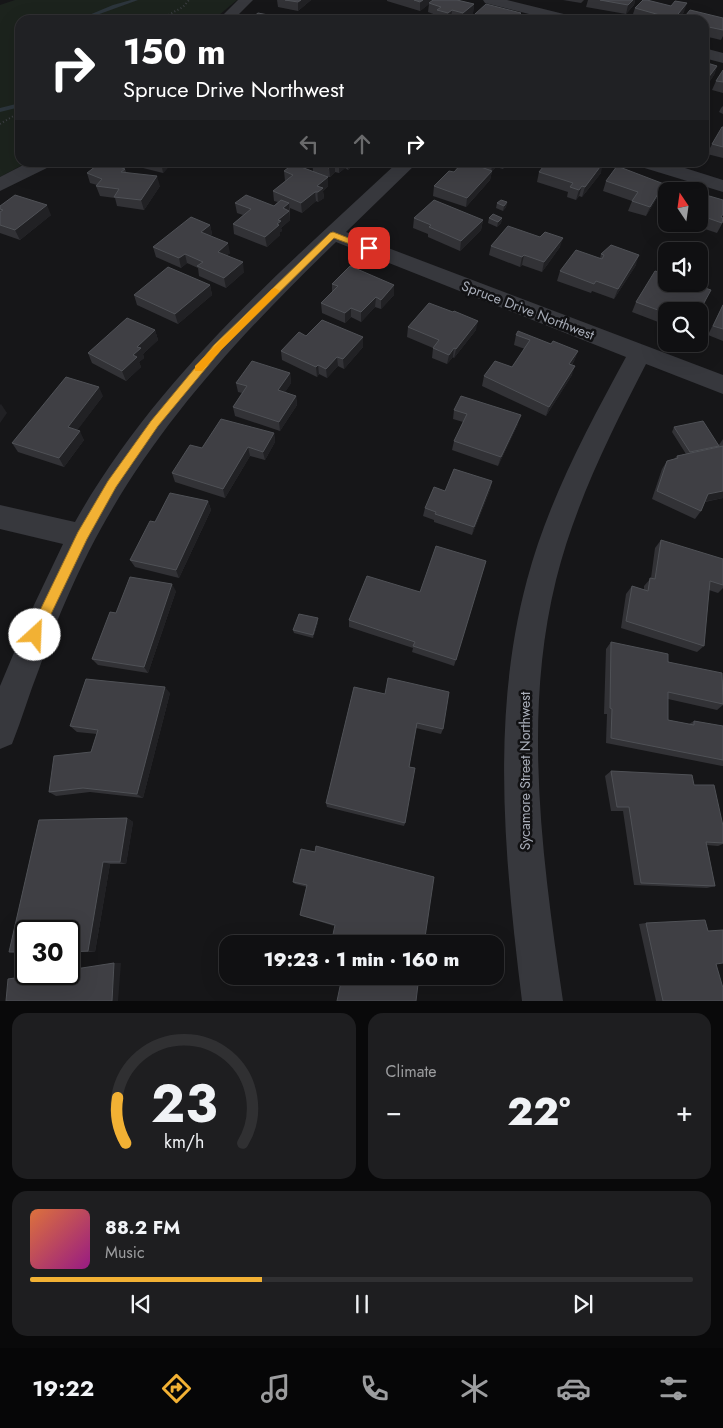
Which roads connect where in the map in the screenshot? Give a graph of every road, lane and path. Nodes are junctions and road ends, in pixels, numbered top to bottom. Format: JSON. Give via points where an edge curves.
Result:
{"nodes":[{"id":1,"x":189,"y":0,"type":"edge"},
{"id":2,"x":246,"y":0,"type":"edge"},
{"id":3,"x":490,"y":0,"type":"edge"},
{"id":4,"x":168,"y":15,"type":"edge"},
{"id":5,"x":230,"y":15,"type":"edge"},
{"id":6,"x":551,"y":15,"type":"edge"},
{"id":7,"x":709,"y":54,"type":"edge"},
{"id":8,"x":723,"y":58,"type":"edge"},
{"id":9,"x":15,"y":115,"type":"edge"},
{"id":10,"x":0,"y":124,"type":"edge"},
{"id":11,"x":34,"y":167,"type":"edge"},
{"id":12,"x":404,"y":167,"type":"edge"},
{"id":13,"x":661,"y":167,"type":"edge"},
{"id":14,"x":0,"y":185,"type":"edge"},
{"id":15,"x":723,"y":186,"type":"edge"},
{"id":16,"x":333,"y":234,"type":"junction"},
{"id":17,"x":640,"y":353,"type":"junction"},
{"id":18,"x":723,"y":385,"type":"edge"},
{"id":19,"x":0,"y":517,"type":"edge"},
{"id":20,"x":82,"y":536,"type":"junction"},
{"id":21,"x":0,"y":732,"type":"edge"},
{"id":22,"x":543,"y":1000,"type":"edge"}],
"edges":[{"from":1,"to":4,"type":"path"},
{"from":2,"to":5,"type":"street"},
{"from":3,"to":6,"type":"street"},
{"from":7,"to":8,"type":"street"},
{"from":9,"to":10,"type":"path"},
{"from":11,"to":14,"type":"street"},
{"from":12,"to":16,"type":"street"},
{"from":13,"to":15,"type":"street"},
{"from":16,"to":17,"type":"street","name":"Spruce Drive Northwest"},
{"from":16,"to":20,"type":"street","via":[[217,348],[181,390],[117,476]]},
{"from":17,"to":18,"type":"street","name":"Spruce Drive Northwest"},
{"from":17,"to":22,"type":"street","name":"Sycamore Street Northwest","via":[[593,443],[565,506],[549,552],[530,634],[524,696],[522,795],[530,912]]},
{"from":19,"to":20,"type":"street"},
{"from":20,"to":21,"type":"street","via":[[35,635]]}]}
